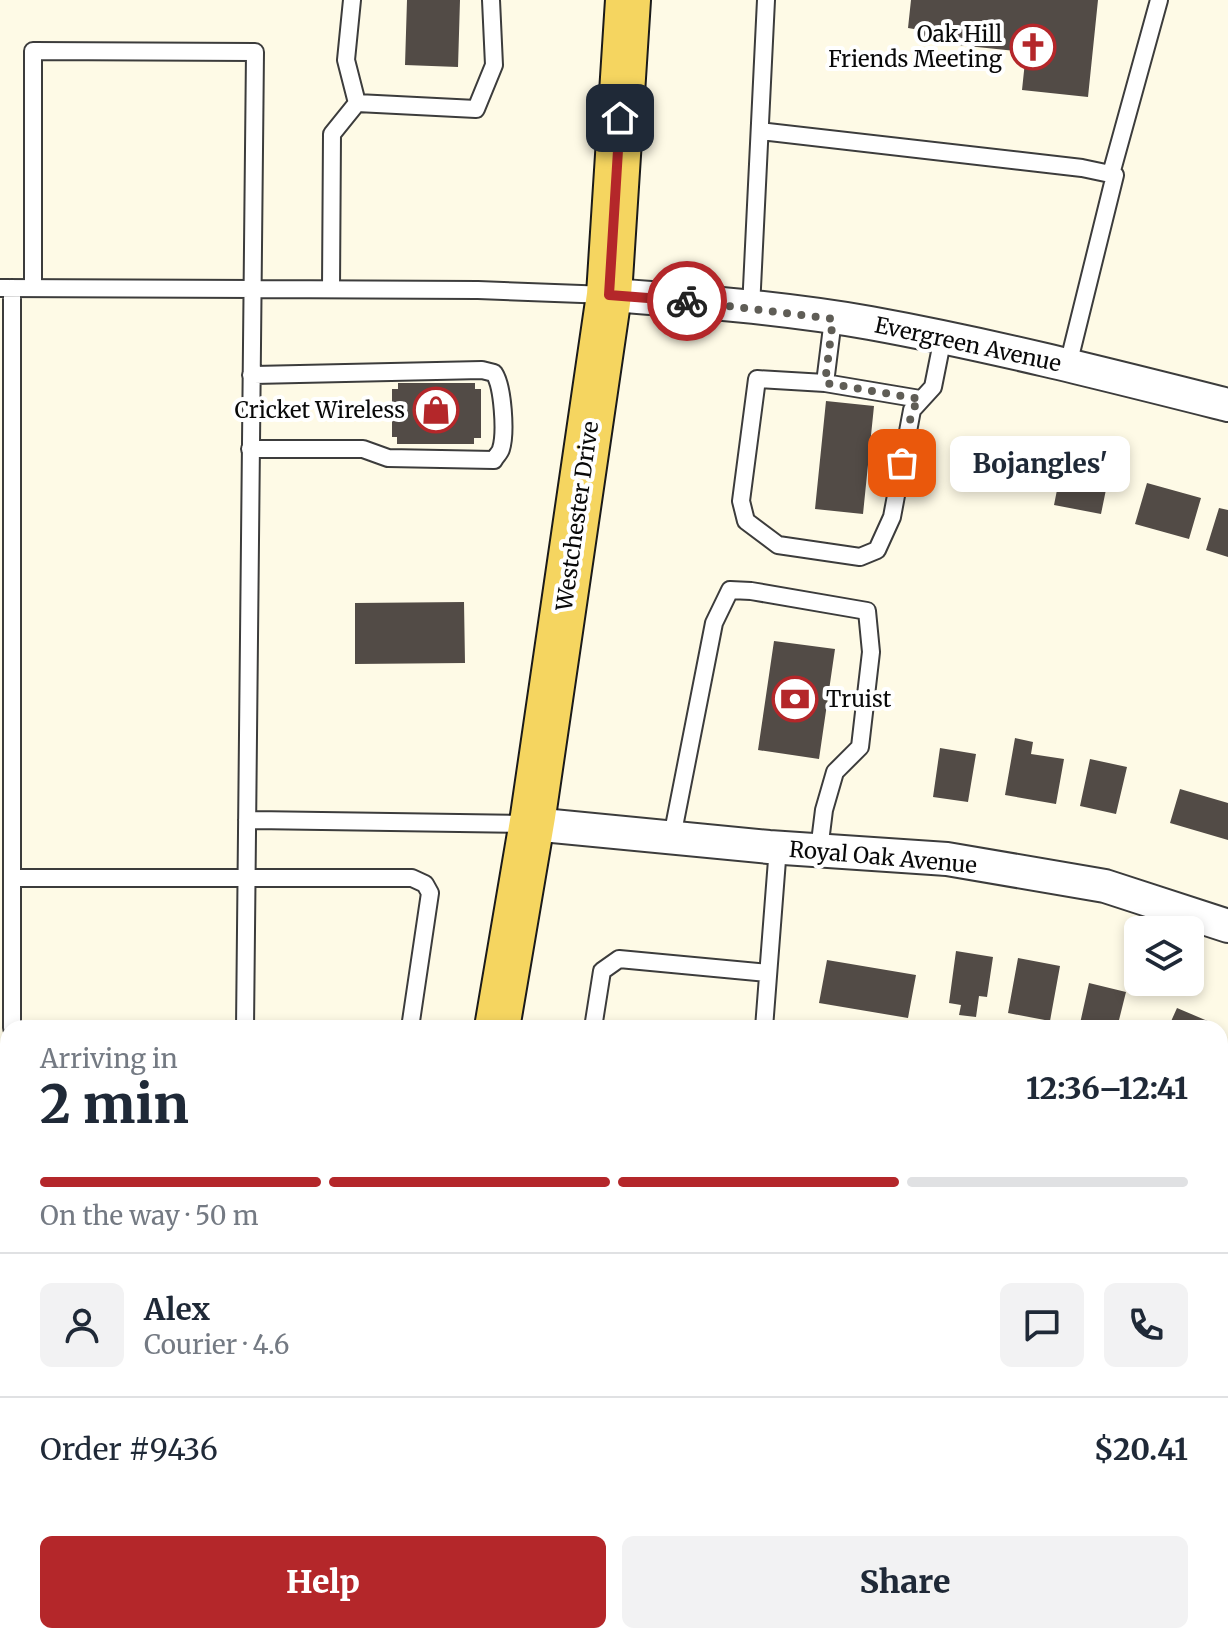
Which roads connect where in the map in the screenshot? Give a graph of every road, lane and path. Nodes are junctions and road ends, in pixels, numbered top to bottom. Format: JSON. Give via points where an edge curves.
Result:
{"nodes":[{"id":1,"x":352,"y":0,"type":"edge"},
{"id":2,"x":491,"y":0,"type":"edge"},
{"id":3,"x":628,"y":0,"type":"edge"},
{"id":4,"x":766,"y":0,"type":"edge"},
{"id":5,"x":1159,"y":0,"type":"edge"},
{"id":6,"x":357,"y":103,"type":"junction"},
{"id":7,"x":760,"y":131,"type":"junction"},
{"id":8,"x":1111,"y":174,"type":"junction"},
{"id":9,"x":6,"y":288,"type":"edge"},
{"id":10,"x":33,"y":288,"type":"junction"},
{"id":11,"x":252,"y":289,"type":"junction"},
{"id":12,"x":331,"y":289,"type":"junction"},
{"id":13,"x":609,"y":295,"type":"junction"},
{"id":14,"x":751,"y":308,"type":"junction"},
{"id":15,"x":833,"y":319,"type":"junction"},
{"id":16,"x":943,"y":337,"type":"junction"},
{"id":17,"x":1068,"y":365,"type":"junction"},
{"id":18,"x":251,"y":375,"type":"junction"},
{"id":19,"x":825,"y":383,"type":"junction"},
{"id":20,"x":920,"y":399,"type":"junction"},
{"id":21,"x":1228,"y":405,"type":"edge"},
{"id":22,"x":250,"y":449,"type":"junction"},
{"id":23,"x":247,"y":820,"type":"junction"},
{"id":24,"x":532,"y":824,"type":"junction"},
{"id":25,"x":672,"y":837,"type":"junction"},
{"id":26,"x":778,"y":847,"type":"junction"},
{"id":27,"x":819,"y":850,"type":"junction"},
{"id":28,"x":12,"y":878,"type":"junction"},
{"id":29,"x":246,"y":878,"type":"junction"},
{"id":30,"x":1228,"y":926,"type":"edge"},
{"id":31,"x":768,"y":973,"type":"junction"},
{"id":32,"x":12,"y":1020,"type":"edge"},
{"id":33,"x":245,"y":1020,"type":"edge"},
{"id":34,"x":411,"y":1020,"type":"edge"},
{"id":35,"x":498,"y":1020,"type":"edge"},
{"id":36,"x":594,"y":1020,"type":"edge"},
{"id":37,"x":765,"y":1020,"type":"edge"}],
"edges":[{"from":1,"to":6,"type":"lane","via":[[346,60]]},
{"from":2,"to":6,"type":"lane","via":[[494,65],[476,109]]},
{"from":3,"to":13,"type":"main road","name":"Westchester Drive"},
{"from":4,"to":7,"type":"lane"},
{"from":5,"to":8,"type":"lane"},
{"from":6,"to":12,"type":"lane","via":[[332,134]]},
{"from":7,"to":8,"type":"lane"},
{"from":7,"to":14,"type":"lane"},
{"from":8,"to":17,"type":"lane","via":[[1115,175]]},
{"from":9,"to":10,"type":"lane"},
{"from":9,"to":28,"type":"lane"},
{"from":10,"to":11,"type":"lane"},
{"from":10,"to":11,"type":"lane","via":[[33,51],[255,52]]},
{"from":11,"to":12,"type":"lane"},
{"from":11,"to":18,"type":"lane"},
{"from":12,"to":13,"type":"lane"},
{"from":13,"to":14,"type":"street","name":"Evergreen Avenue"},
{"from":13,"to":24,"type":"main road","name":"Westchester Drive"},
{"from":14,"to":15,"type":"street","name":"Evergreen Avenue"},
{"from":15,"to":16,"type":"street","name":"Evergreen Avenue"},
{"from":15,"to":19,"type":"lane"},
{"from":16,"to":17,"type":"street","name":"Evergreen Avenue"},
{"from":16,"to":20,"type":"lane","via":[[933,387]]},
{"from":17,"to":21,"type":"street","name":"Evergreen Avenue"},
{"from":18,"to":22,"type":"lane"},
{"from":18,"to":22,"type":"lane","via":[[482,370],[494,373],[503,396],[501,449],[494,460],[388,458],[363,449]]},
{"from":19,"to":20,"type":"lane"},
{"from":19,"to":20,"type":"lane","via":[[757,379],[741,501],[746,521],[778,545],[860,557],[877,550],[892,517],[912,410]]},
{"from":22,"to":23,"type":"lane"},
{"from":23,"to":24,"type":"lane"},
{"from":23,"to":29,"type":"lane"},
{"from":24,"to":25,"type":"street","name":"Royal Oak Avenue"},
{"from":24,"to":35,"type":"main road","name":"Westchester Drive"},
{"from":25,"to":26,"type":"street","name":"Royal Oak Avenue"},
{"from":25,"to":27,"type":"lane","via":[[714,623],[730,590],[751,591],[867,611],[871,652],[862,738],[860,747],[835,772]]},
{"from":26,"to":27,"type":"street","name":"Royal Oak Avenue"},
{"from":26,"to":31,"type":"lane"},
{"from":27,"to":30,"type":"street","name":"Royal Oak Avenue","via":[[947,859],[1105,886]]},
{"from":28,"to":29,"type":"lane"},
{"from":28,"to":32,"type":"lane"},
{"from":29,"to":33,"type":"lane"},
{"from":29,"to":34,"type":"lane","via":[[412,878],[425,884],[430,893]]},
{"from":31,"to":36,"type":"lane","via":[[619,959],[602,971]]},
{"from":31,"to":37,"type":"lane"}]}
